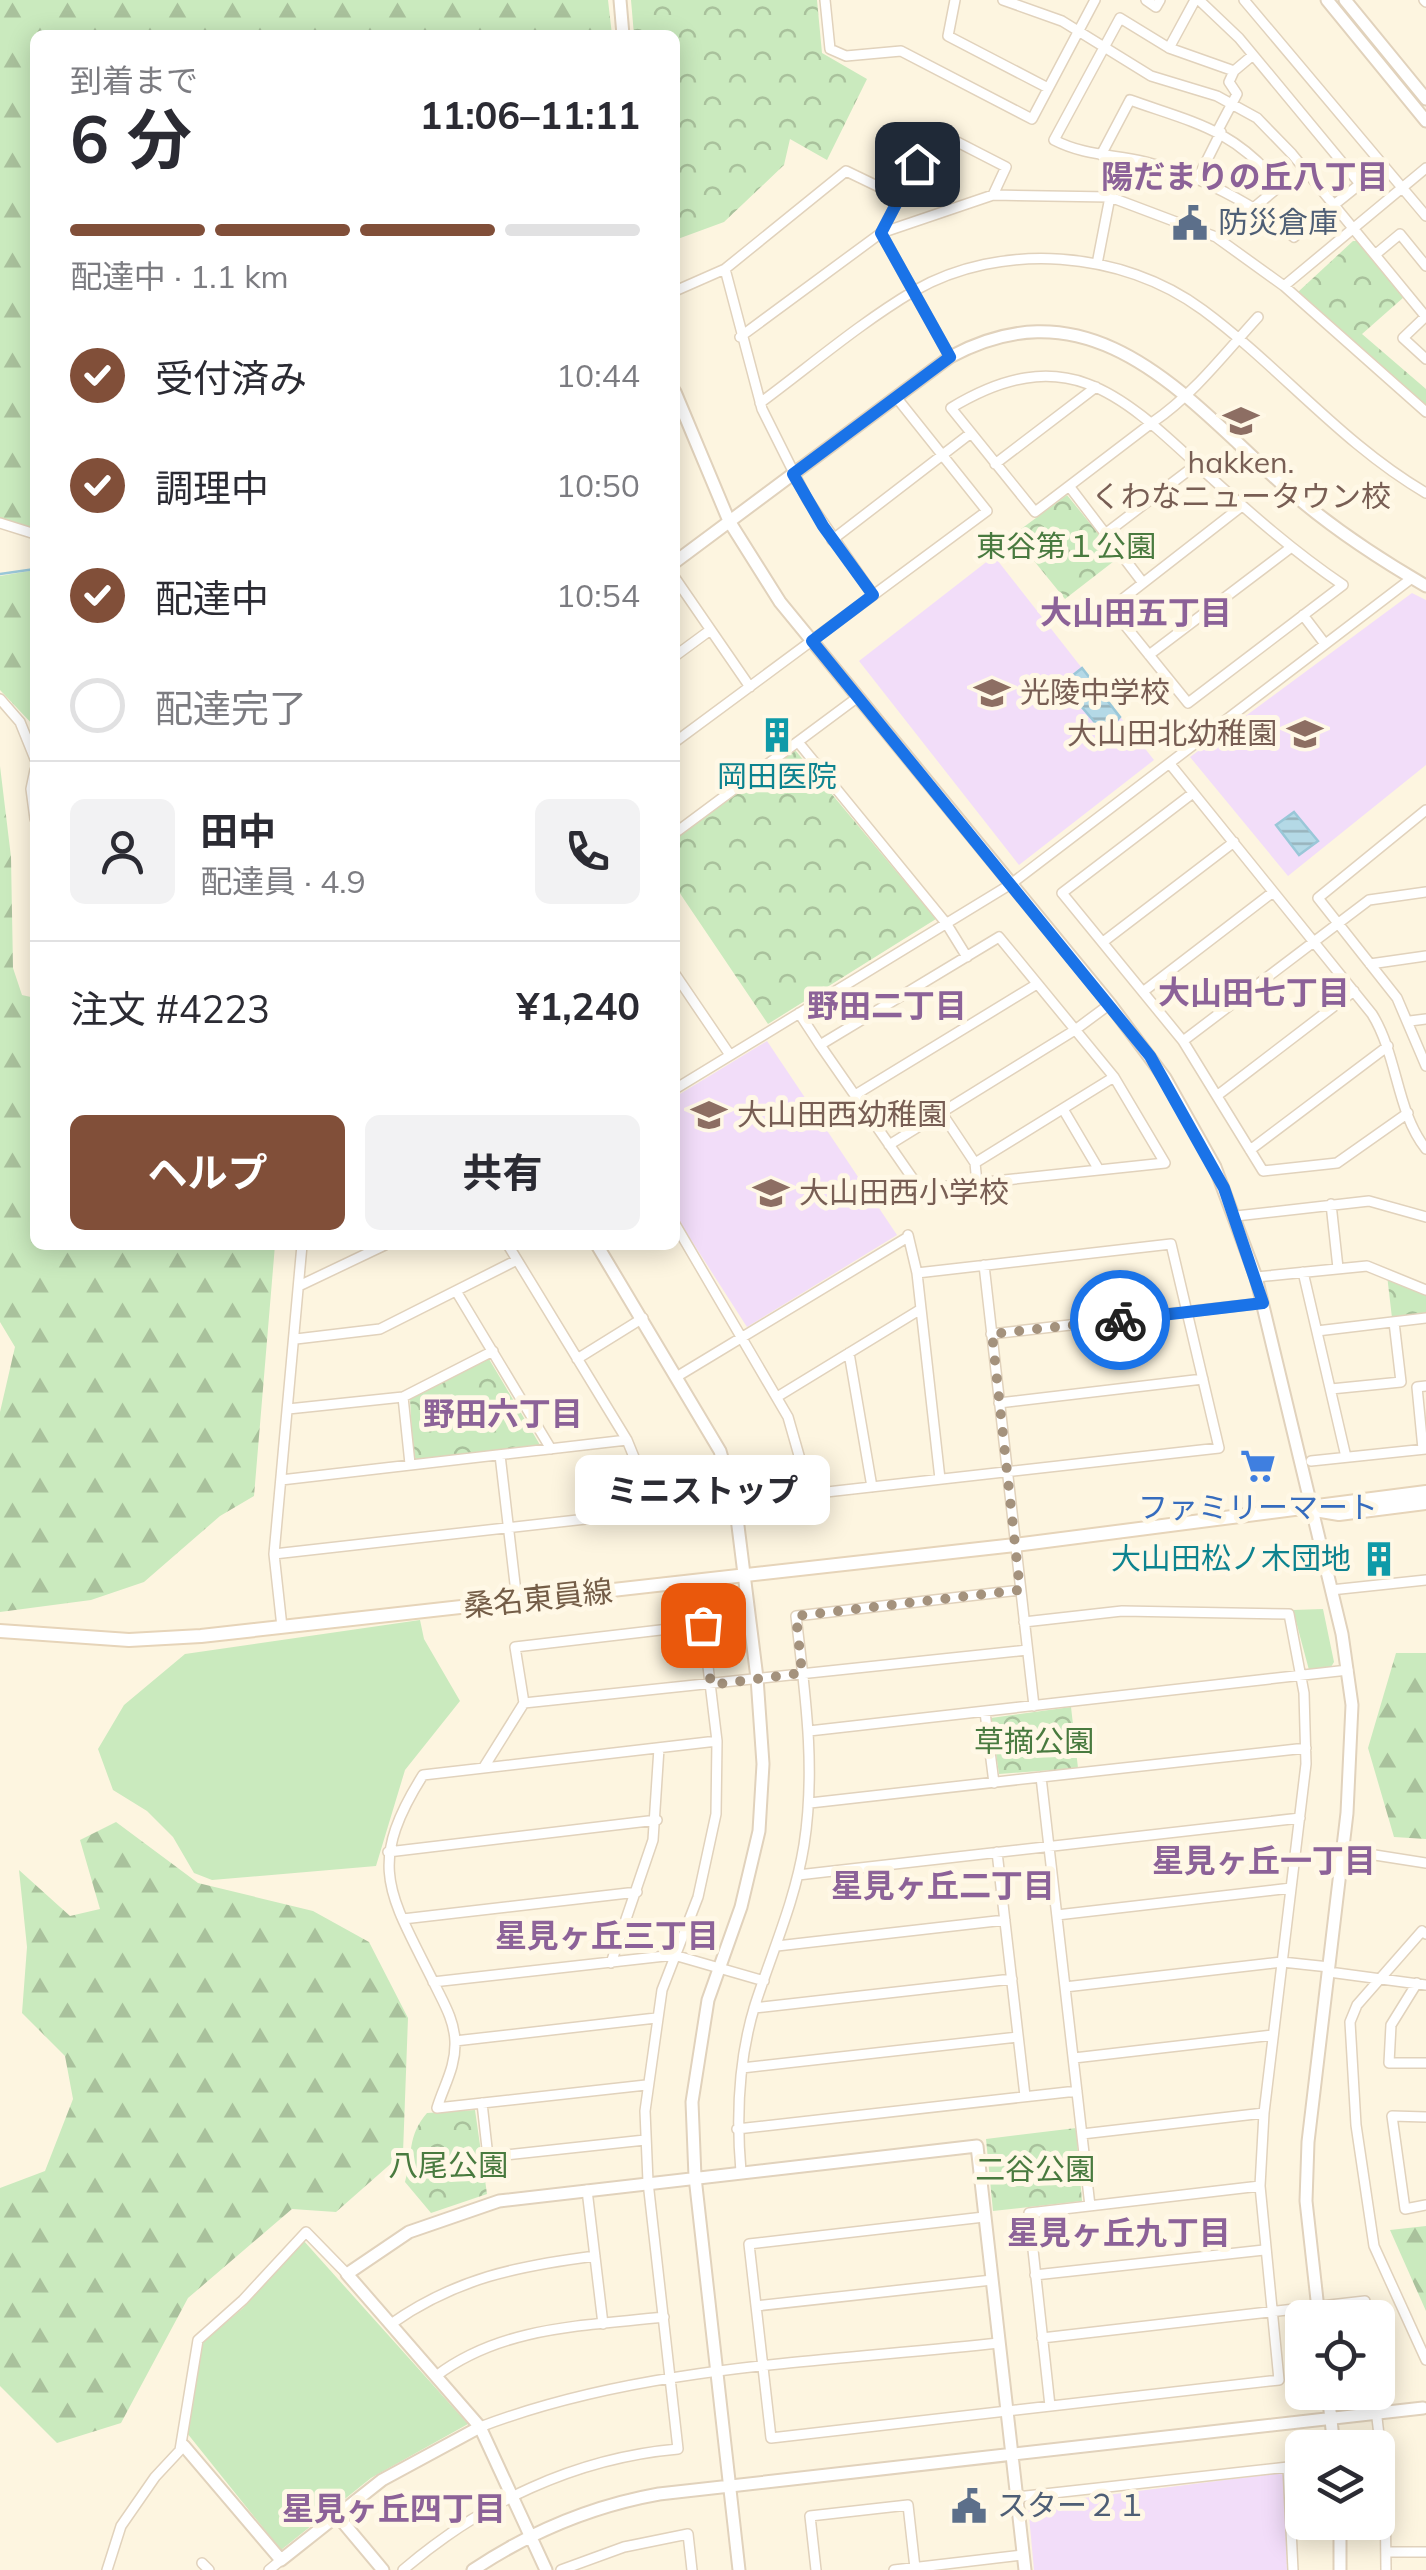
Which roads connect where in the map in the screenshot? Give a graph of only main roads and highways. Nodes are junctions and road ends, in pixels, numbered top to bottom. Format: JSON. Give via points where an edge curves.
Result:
{"nodes":[{"id":1,"x":1426,"y":1492,"type":"edge"},
{"id":2,"x":1426,"y":1504,"type":"edge"},
{"id":3,"x":1313,"y":1510,"type":"junction"},
{"id":4,"x":0,"y":1631,"type":"edge"}],
"edges":[{"from":1,"to":3,"type":"main road","name":"桑名東員線"},
{"from":2,"to":3,"type":"main road","name":"桑名東員線","via":[[1339,1514]]},
{"from":3,"to":4,"type":"main road","name":"桑名東員線","via":[[282,1626],[128,1640]]}]}
